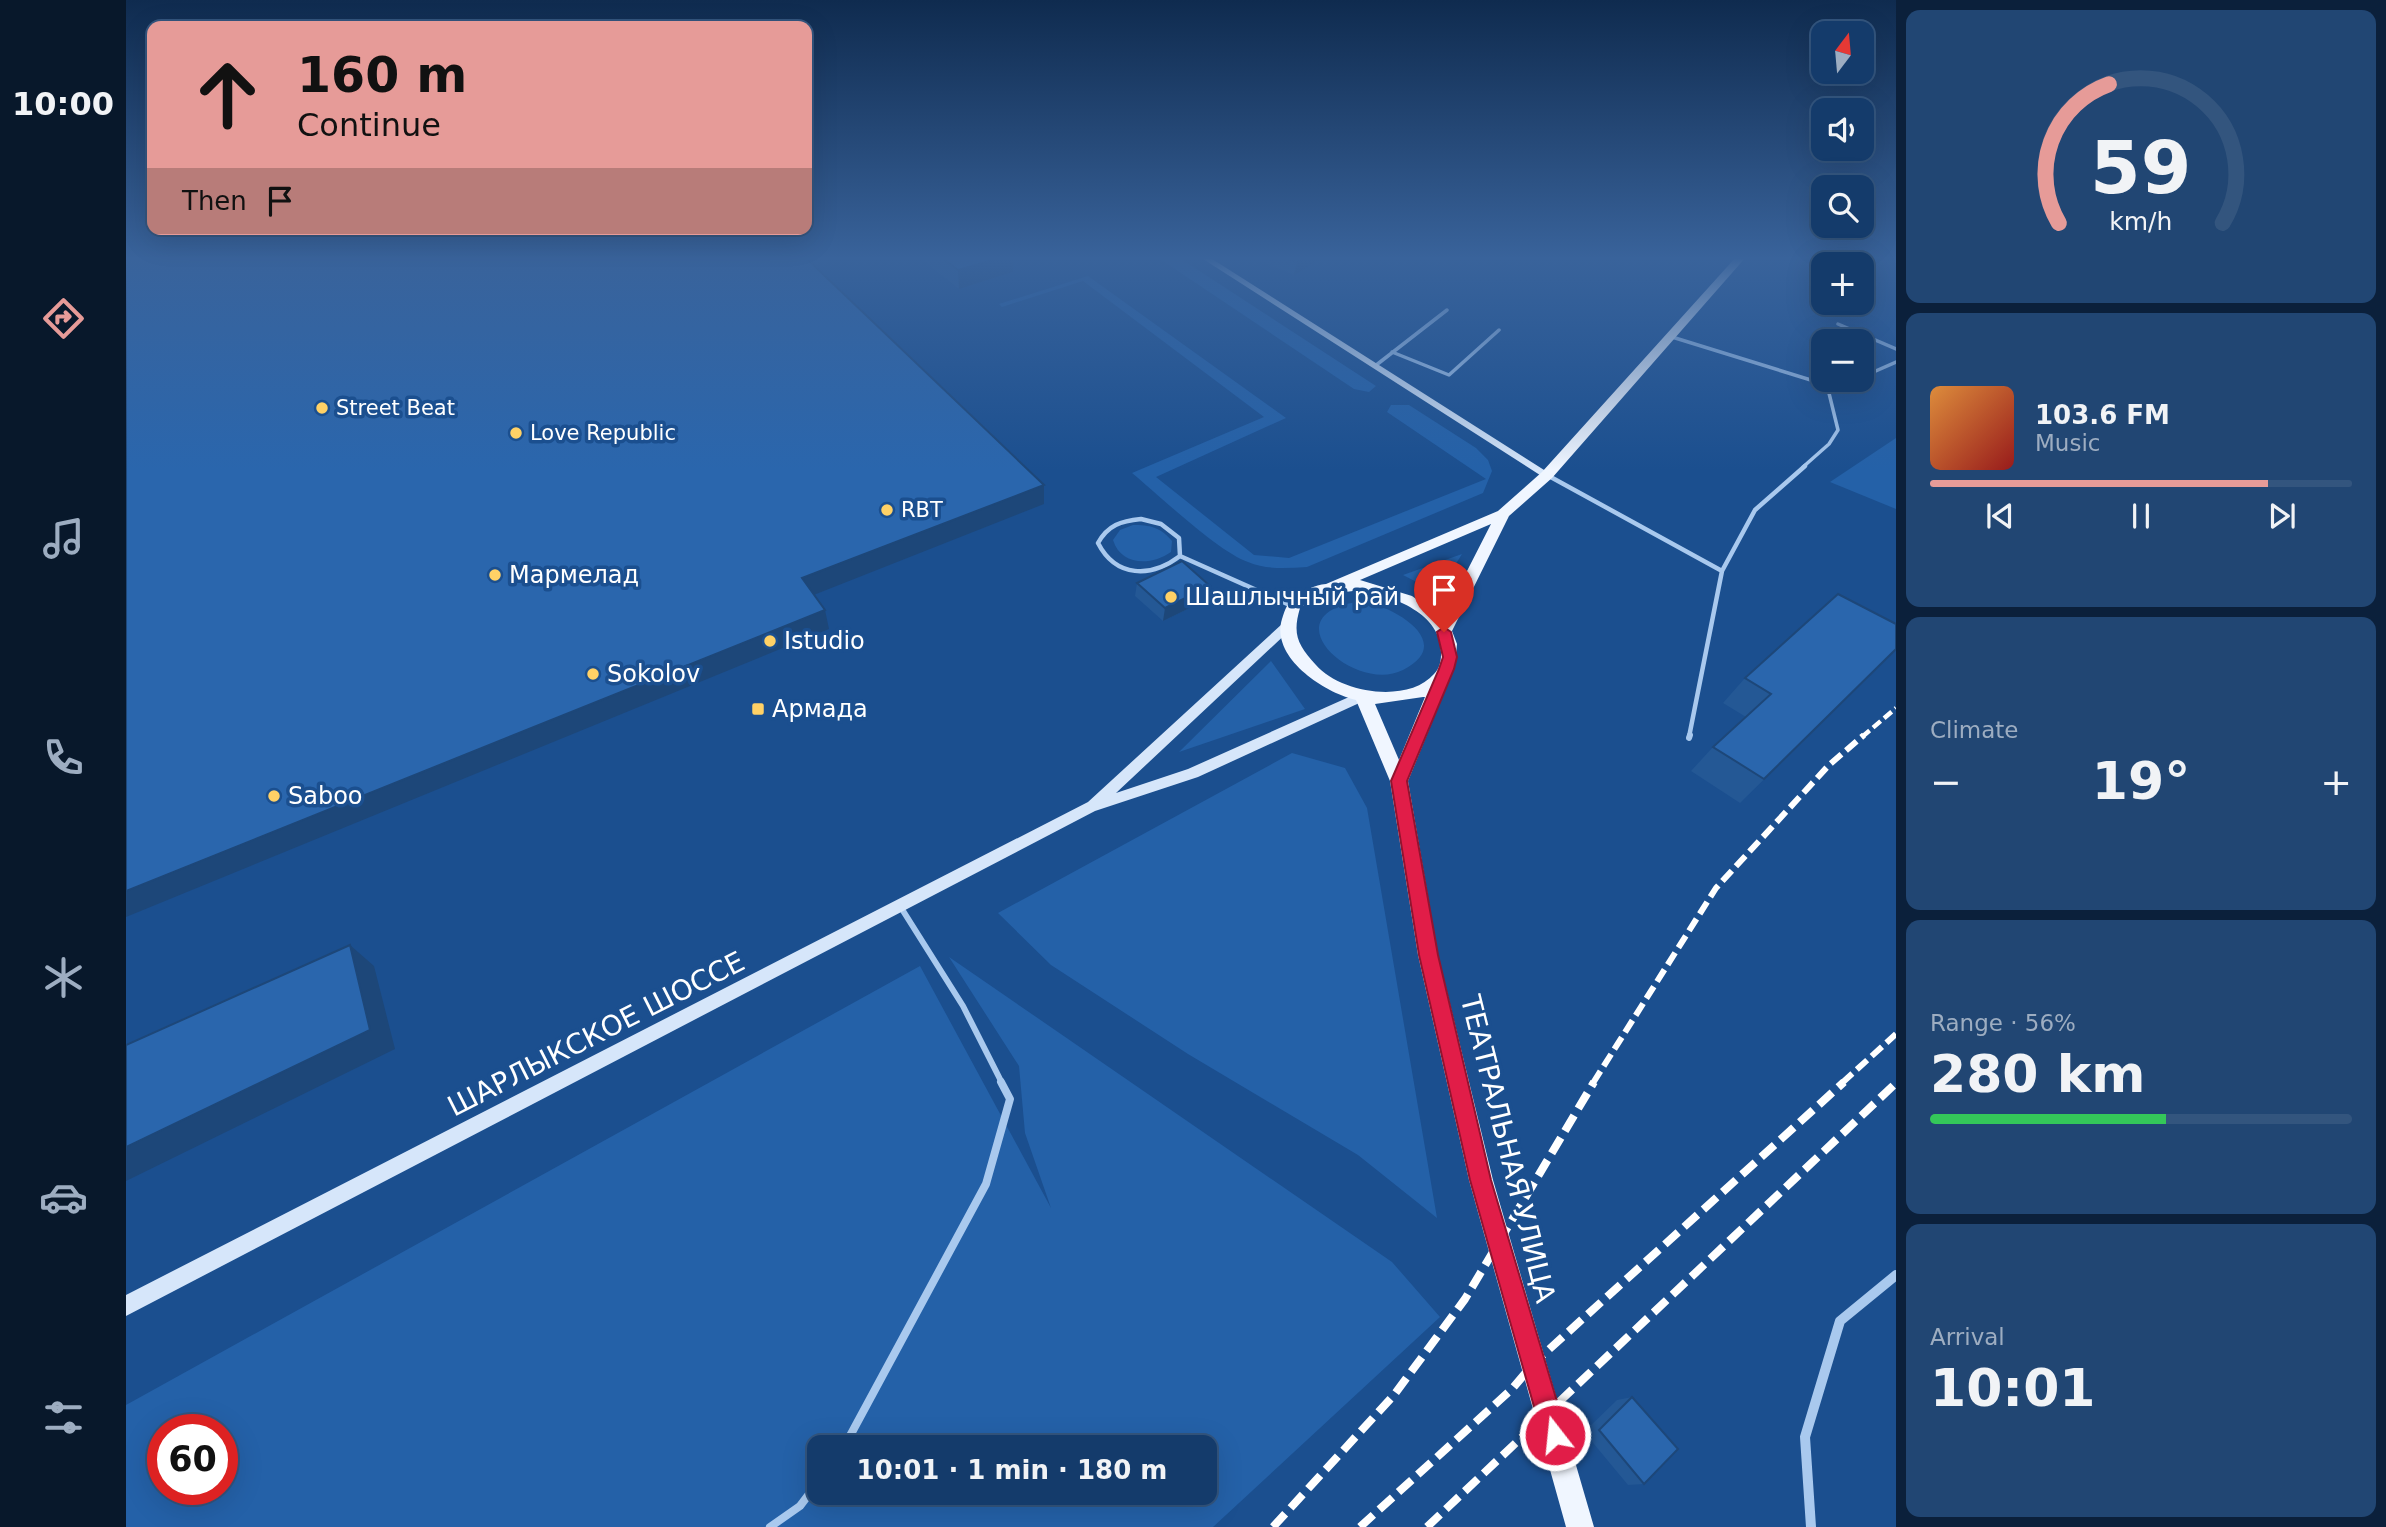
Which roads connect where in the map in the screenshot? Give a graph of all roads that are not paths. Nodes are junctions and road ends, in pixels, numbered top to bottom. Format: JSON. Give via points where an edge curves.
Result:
{"nodes":[{"id":1,"x":1315,"y":328,"type":"edge"},
{"id":2,"x":1423,"y":328,"type":"edge"},
{"id":3,"x":1680,"y":328,"type":"edge"},
{"id":4,"x":1848,"y":328,"type":"edge"},
{"id":5,"x":1499,"y":330,"type":"dead end"},
{"id":6,"x":1672,"y":337,"type":"junction"},
{"id":7,"x":1896,"y":349,"type":"edge"},
{"id":8,"x":1392,"y":352,"type":"junction"},
{"id":9,"x":1896,"y":362,"type":"edge"},
{"id":10,"x":1375,"y":366,"type":"junction"},
{"id":11,"x":1874,"y":372,"type":"edge"},
{"id":12,"x":1811,"y":380,"type":"edge"},
{"id":13,"x":1829,"y":392,"type":"edge"},
{"id":14,"x":1547,"y":475,"type":"junction"},
{"id":15,"x":1503,"y":514,"type":"junction"},
{"id":16,"x":1180,"y":556,"type":"junction"},
{"id":17,"x":1722,"y":571,"type":"junction"},
{"id":18,"x":1332,"y":586,"type":"junction"},
{"id":19,"x":1293,"y":607,"type":"junction"},
{"id":20,"x":1286,"y":627,"type":"junction"},
{"id":21,"x":1444,"y":632,"type":"junction"},
{"id":22,"x":1440,"y":680,"type":"junction"},
{"id":23,"x":1363,"y":696,"type":"junction"},
{"id":24,"x":1689,"y":738,"type":"dead end"},
{"id":25,"x":1399,"y":781,"type":"junction"},
{"id":26,"x":1090,"y":807,"type":"junction"},
{"id":27,"x":900,"y":906,"type":"junction"},
{"id":28,"x":1896,"y":1275,"type":"edge"},
{"id":29,"x":126,"y":1306,"type":"edge"},
{"id":30,"x":850,"y":1435,"type":"edge"},
{"id":31,"x":807,"y":1497,"type":"edge"},
{"id":32,"x":770,"y":1527,"type":"edge"},
{"id":33,"x":1580,"y":1527,"type":"edge"},
{"id":34,"x":1811,"y":1527,"type":"edge"}],
"edges":[{"from":1,"to":10,"type":"street"},
{"from":2,"to":8,"type":"lane"},
{"from":3,"to":6,"type":"main road"},
{"from":4,"to":7,"type":"lane"},
{"from":5,"to":8,"type":"lane","via":[[1449,375]]},
{"from":6,"to":12,"type":"lane"},
{"from":6,"to":14,"type":"main road"},
{"from":8,"to":10,"type":"lane"},
{"from":9,"to":11,"type":"lane"},
{"from":10,"to":14,"type":"street"},
{"from":13,"to":17,"type":"lane","via":[[1838,430],[1829,444],[1755,510]]},
{"from":14,"to":15,"type":"main road"},
{"from":14,"to":17,"type":"lane"},
{"from":15,"to":18,"type":"main road"},
{"from":15,"to":21,"type":"main road"},
{"from":16,"to":16,"type":"lane","via":[[1181,547],[1172,530],[1141,519],[1120,521],[1104,529],[1098,543],[1103,557],[1120,569],[1149,573],[1168,567]]},
{"from":16,"to":19,"type":"lane"},
{"from":17,"to":24,"type":"lane"},
{"from":18,"to":19,"type":"main road"},
{"from":18,"to":21,"type":"main road","via":[[1361,585],[1404,597],[1428,613]]},
{"from":19,"to":20,"type":"main road"},
{"from":20,"to":23,"type":"main road","via":[[1287,642],[1307,669],[1332,686]]},
{"from":20,"to":26,"type":"street","name":"ШАРЛЫКСКОЕ ШОССЕ"},
{"from":21,"to":22,"type":"main road","via":[[1450,657]]},
{"from":22,"to":23,"type":"main road","via":[[1407,696]]},
{"from":22,"to":25,"type":"main road"},
{"from":23,"to":25,"type":"main road","name":"ТЕАТРАЛЬНАЯ УЛИЦА"},
{"from":23,"to":26,"type":"street","name":"ШАРЛЫКСКОЕ ШОССЕ","via":[[1193,773]]},
{"from":25,"to":33,"type":"main road","name":"ТЕАТРАЛЬНАЯ УЛИЦА","via":[[1428,955],[1481,1180]]},
{"from":26,"to":27,"type":"street","name":"ШАРЛЫКСКОЕ ШОССЕ"},
{"from":27,"to":29,"type":"street","name":"ШАРЛЫКСКОЕ ШОССЕ"},
{"from":27,"to":30,"type":"lane","via":[[963,1006],[1010,1099],[986,1184]]},
{"from":28,"to":34,"type":"street","via":[[1840,1321],[1805,1437]]},
{"from":31,"to":32,"type":"lane"}]}
